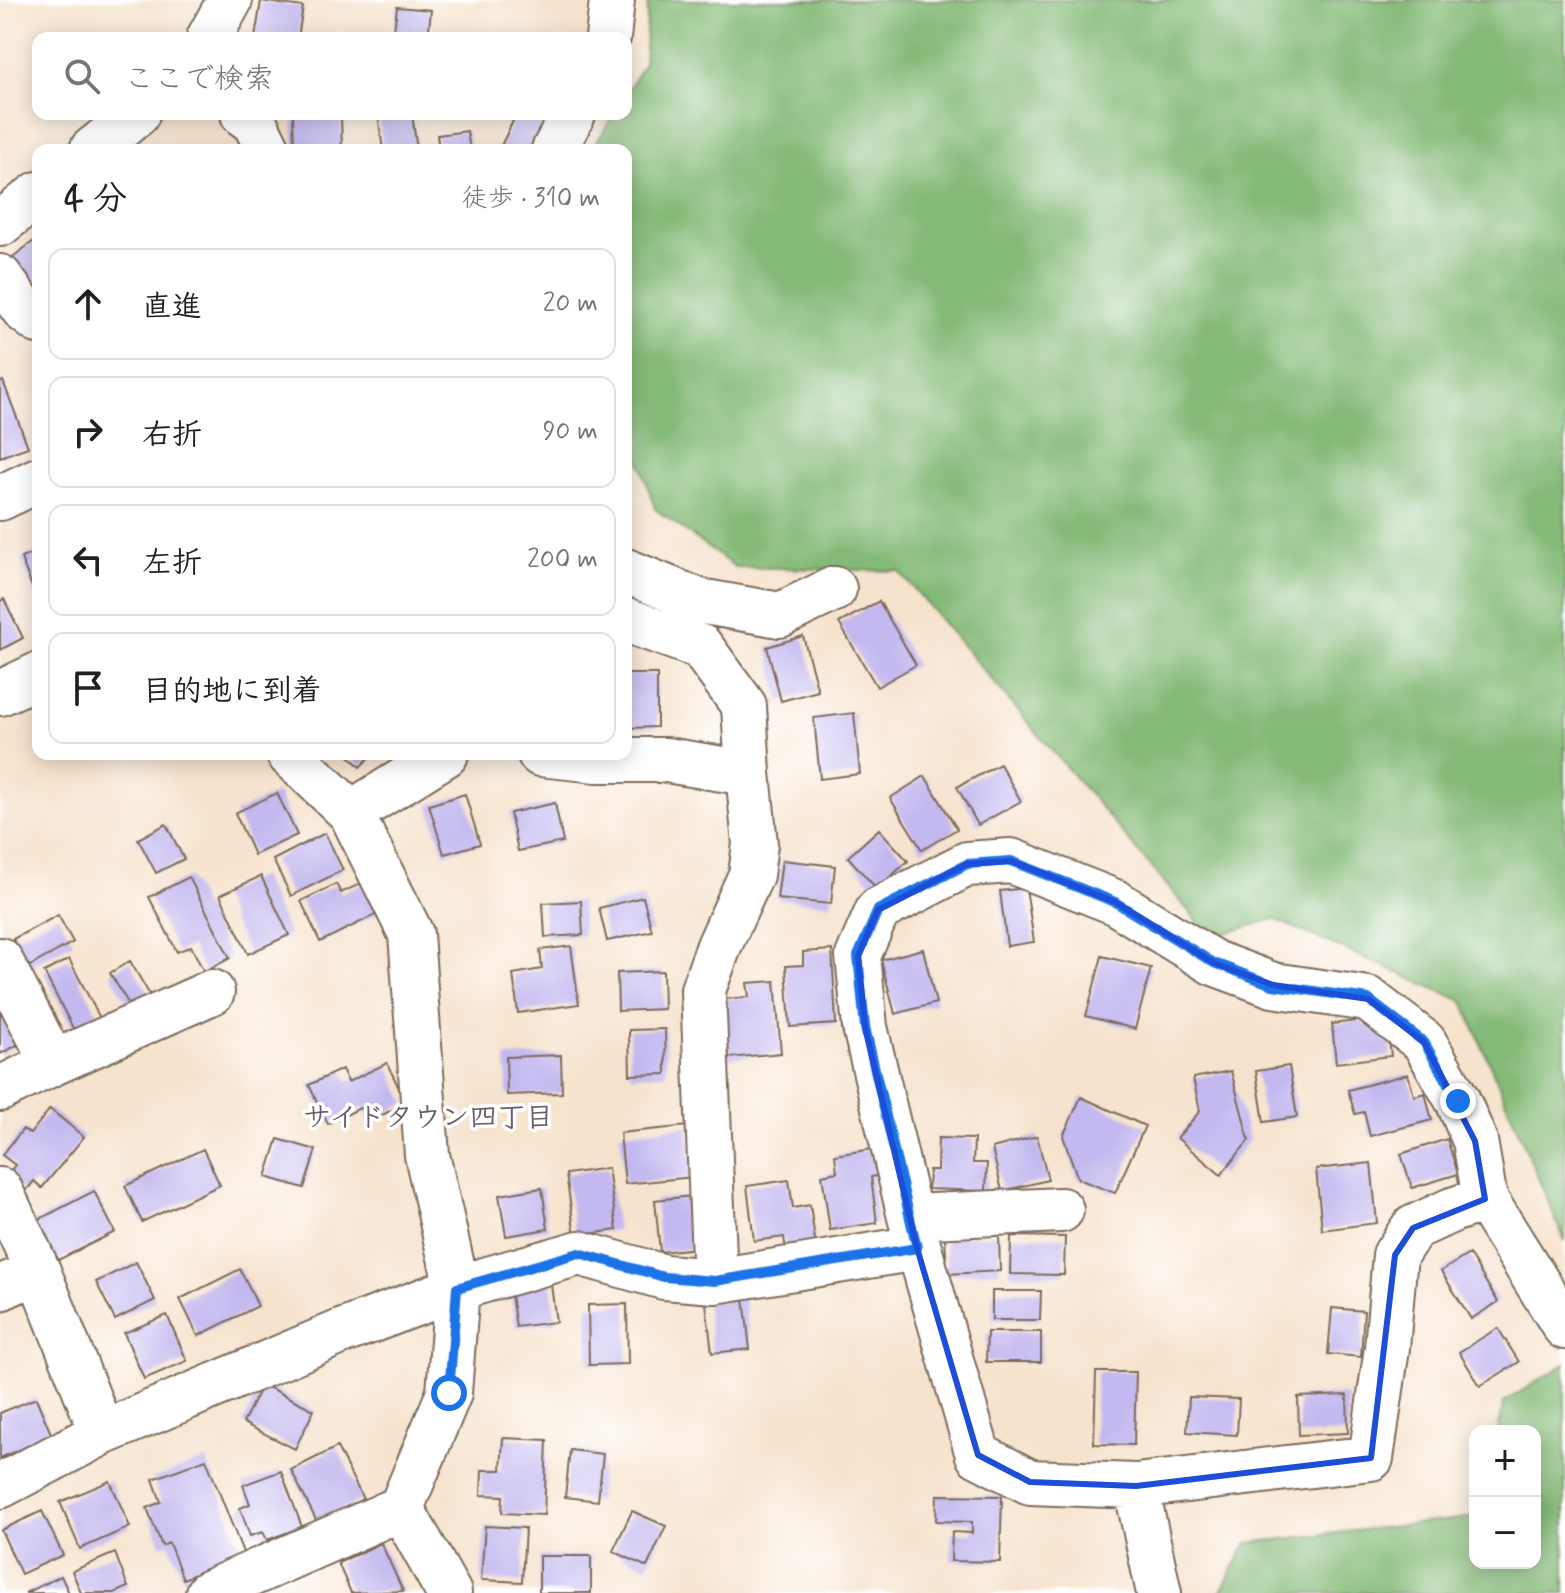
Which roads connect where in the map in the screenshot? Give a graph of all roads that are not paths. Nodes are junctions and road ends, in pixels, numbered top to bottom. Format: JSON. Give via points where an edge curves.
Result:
{"nodes":[{"id":1,"x":230,"y":0,"type":"edge"},
{"id":2,"x":612,"y":0,"type":"edge"},
{"id":3,"x":212,"y":32,"type":"edge"},
{"id":4,"x":609,"y":32,"type":"edge"},
{"id":5,"x":130,"y":120,"type":"edge"},
{"id":6,"x":251,"y":120,"type":"edge"},
{"id":7,"x":570,"y":120,"type":"edge"},
{"id":8,"x":100,"y":144,"type":"edge"},
{"id":9,"x":265,"y":144,"type":"edge"},
{"id":10,"x":557,"y":144,"type":"edge"},
{"id":11,"x":32,"y":199,"type":"edge"},
{"id":12,"x":0,"y":224,"type":"edge"},
{"id":13,"x":0,"y":277,"type":"edge"},
{"id":14,"x":32,"y":316,"type":"edge"},
{"id":15,"x":32,"y":483,"type":"edge"},
{"id":16,"x":0,"y":498,"type":"edge"},
{"id":17,"x":632,"y":573,"type":"edge"},
{"id":18,"x":834,"y":589,"type":"dead end"},
{"id":19,"x":632,"y":622,"type":"edge"},
{"id":20,"x":32,"y":678,"type":"edge"},
{"id":21,"x":0,"y":693,"type":"edge"},
{"id":22,"x":295,"y":760,"type":"edge"},
{"id":23,"x":436,"y":760,"type":"edge"},
{"id":24,"x":597,"y":760,"type":"edge"},
{"id":25,"x":632,"y":760,"type":"edge"},
{"id":26,"x":632,"y":760,"type":"edge"},
{"id":27,"x":748,"y":773,"type":"junction"},
{"id":28,"x":351,"y":813,"type":"junction"},
{"id":29,"x":0,"y":960,"type":"edge"},
{"id":30,"x":212,"y":992,"type":"dead end"},
{"id":31,"x":53,"y":1063,"type":"junction"},
{"id":32,"x":0,"y":1089,"type":"edge"},
{"id":33,"x":0,"y":1190,"type":"edge"},
{"id":34,"x":1485,"y":1199,"type":"junction"},
{"id":35,"x":1061,"y":1210,"type":"dead end"},
{"id":36,"x":914,"y":1233,"type":"junction"},
{"id":37,"x":19,"y":1279,"type":"edge"},
{"id":38,"x":715,"y":1281,"type":"junction"},
{"id":39,"x":457,"y":1288,"type":"junction"},
{"id":40,"x":1565,"y":1327,"type":"edge"},
{"id":41,"x":102,"y":1433,"type":"junction"},
{"id":42,"x":0,"y":1486,"type":"edge"},
{"id":43,"x":1136,"y":1486,"type":"junction"},
{"id":44,"x":401,"y":1508,"type":"junction"},
{"id":45,"x":208,"y":1593,"type":"edge"},
{"id":46,"x":449,"y":1593,"type":"edge"},
{"id":47,"x":1159,"y":1593,"type":"edge"}],
"edges":[{"from":1,"to":3,"type":"street"},
{"from":2,"to":4,"type":"street"},
{"from":5,"to":8,"type":"street"},
{"from":6,"to":9,"type":"street"},
{"from":7,"to":10,"type":"street"},
{"from":11,"to":12,"type":"street"},
{"from":13,"to":14,"type":"street"},
{"from":15,"to":16,"type":"street"},
{"from":17,"to":18,"type":"street","via":[[699,601],[780,615]]},
{"from":19,"to":27,"type":"street","via":[[701,647],[744,706]]},
{"from":20,"to":21,"type":"street"},
{"from":22,"to":28,"type":"street"},
{"from":23,"to":28,"type":"street"},
{"from":24,"to":26,"type":"street"},
{"from":25,"to":27,"type":"street"},
{"from":27,"to":38,"type":"street","via":[[755,844],[751,875],[703,990]]},
{"from":28,"to":39,"type":"street","via":[[411,934],[427,1155]]},
{"from":29,"to":31,"type":"street"},
{"from":30,"to":31,"type":"street"},
{"from":31,"to":32,"type":"street"},
{"from":33,"to":37,"type":"street"},
{"from":34,"to":36,"type":"street","via":[[1475,1141],[1424,1042],[1368,999],[1273,985],[1214,963],[1115,902],[1011,861],[967,864],[878,910],[858,956],[865,1027]]},
{"from":34,"to":40,"type":"street"},
{"from":34,"to":43,"type":"street","via":[[1413,1228],[1395,1255],[1371,1458]]},
{"from":35,"to":36,"type":"street"},
{"from":36,"to":38,"type":"street"},
{"from":36,"to":43,"type":"street","via":[[978,1455],[1030,1482]]},
{"from":37,"to":41,"type":"street"},
{"from":38,"to":39,"type":"street","via":[[664,1277],[579,1253]]},
{"from":39,"to":41,"type":"street"},
{"from":39,"to":44,"type":"street","via":[[449,1393]]},
{"from":41,"to":42,"type":"street"},
{"from":43,"to":47,"type":"street"},
{"from":44,"to":45,"type":"street"},
{"from":44,"to":46,"type":"street"}]}
